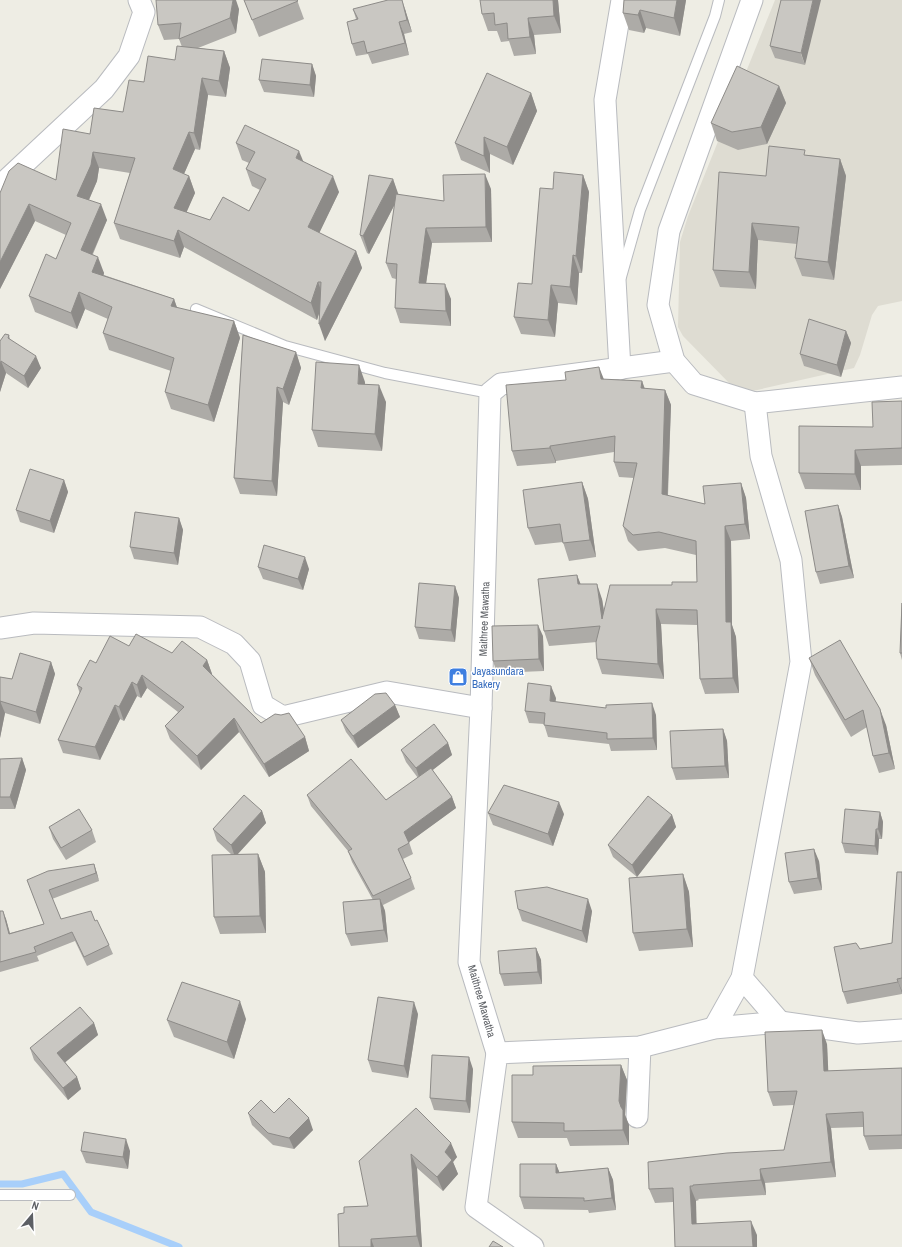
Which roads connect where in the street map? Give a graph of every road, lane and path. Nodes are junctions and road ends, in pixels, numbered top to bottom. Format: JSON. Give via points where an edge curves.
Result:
{"nodes":[{"id":1,"x":622,"y":0,"type":"edge"},
{"id":2,"x":719,"y":0,"type":"edge"},
{"id":3,"x":752,"y":0,"type":"edge"},
{"id":4,"x":145,"y":7,"type":"edge"},
{"id":5,"x":0,"y":186,"type":"edge"},
{"id":6,"x":616,"y":297,"type":"junction"},
{"id":7,"x":196,"y":309,"type":"dead end"},
{"id":8,"x":674,"y":361,"type":"junction"},
{"id":9,"x":620,"y":369,"type":"junction"},
{"id":10,"x":902,"y":387,"type":"edge"},
{"id":11,"x":490,"y":393,"type":"junction"},
{"id":12,"x":755,"y":403,"type":"junction"},
{"id":13,"x":0,"y":628,"type":"edge"},
{"id":14,"x":481,"y":708,"type":"junction"},
{"id":15,"x":742,"y":978,"type":"junction"},
{"id":16,"x":780,"y":1022,"type":"junction"},
{"id":17,"x":714,"y":1028,"type":"junction"},
{"id":18,"x":902,"y":1030,"type":"edge"},
{"id":19,"x":640,"y":1047,"type":"junction"},
{"id":20,"x":497,"y":1053,"type":"junction"},
{"id":21,"x":637,"y":1117,"type":"dead end"},
{"id":22,"x":0,"y":1195,"type":"edge"},
{"id":23,"x":70,"y":1195,"type":"dead end"},
{"id":24,"x":533,"y":1247,"type":"edge"}],
"edges":[{"from":1,"to":6,"type":"street","via":[[605,100]]},
{"from":2,"to":6,"type":"lane","via":[[640,210]]},
{"from":3,"to":8,"type":"street","via":[[669,232],[658,305]]},
{"from":4,"to":5,"type":"street","via":[[130,56],[104,88]]},
{"from":6,"to":9,"type":"street"},
{"from":7,"to":11,"type":"lane","via":[[285,346],[386,373]]},
{"from":8,"to":9,"type":"street"},
{"from":8,"to":12,"type":"street","via":[[694,384]]},
{"from":9,"to":11,"type":"street","via":[[501,384]]},
{"from":10,"to":12,"type":"street"},
{"from":11,"to":14,"type":"street","name":"Maithree Mawatha"},
{"from":12,"to":15,"type":"street","via":[[761,456],[791,560],[801,662]]},
{"from":13,"to":14,"type":"street","via":[[34,623],[200,627],[234,644],[250,661],[263,705],[283,717],[387,692]]},
{"from":14,"to":20,"type":"street","name":"Maithree Mawatha","via":[[470,962]]},
{"from":15,"to":16,"type":"street"},
{"from":15,"to":17,"type":"street"},
{"from":16,"to":17,"type":"street"},
{"from":16,"to":18,"type":"street","via":[[858,1033]]},
{"from":17,"to":19,"type":"street"},
{"from":19,"to":20,"type":"street"},
{"from":19,"to":21,"type":"street"},
{"from":20,"to":24,"type":"street","via":[[476,1207]]},
{"from":22,"to":23,"type":"lane"}]}
